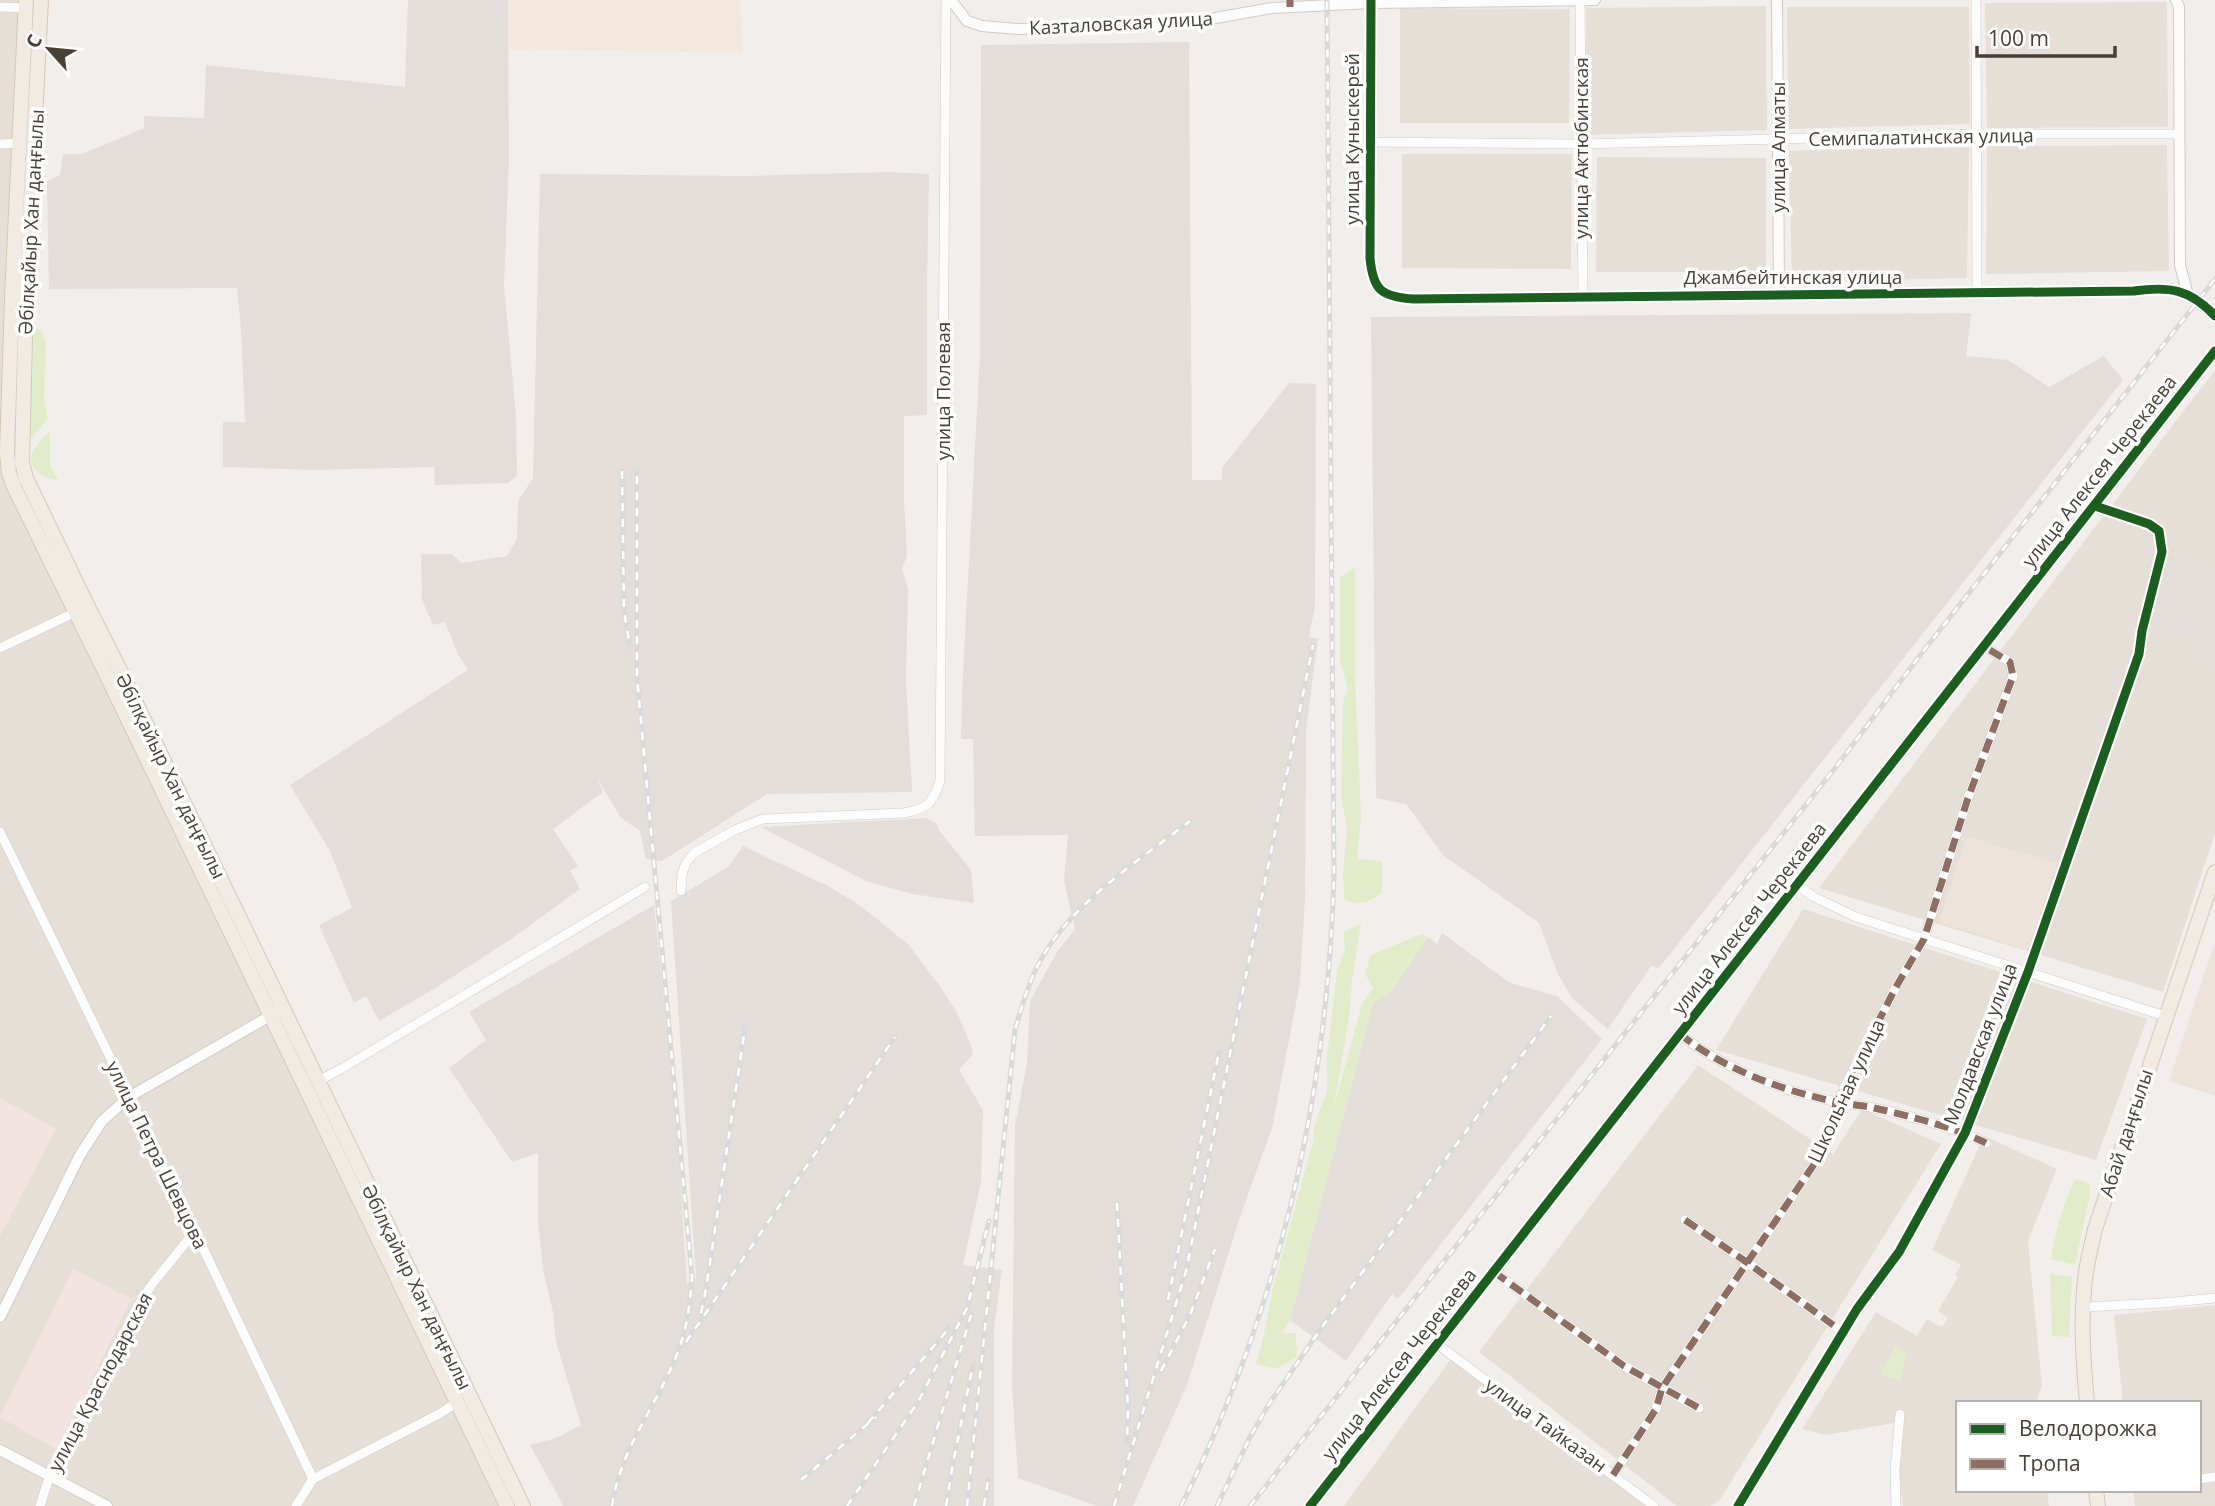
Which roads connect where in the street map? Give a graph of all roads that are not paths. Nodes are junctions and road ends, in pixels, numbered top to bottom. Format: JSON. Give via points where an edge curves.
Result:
{"nodes":[{"id":1,"x":41,"y":0,"type":"edge"},
{"id":2,"x":949,"y":0,"type":"edge"},
{"id":3,"x":1580,"y":0,"type":"edge"},
{"id":4,"x":1595,"y":0,"type":"edge"},
{"id":5,"x":1777,"y":0,"type":"edge"},
{"id":6,"x":1976,"y":0,"type":"edge"},
{"id":7,"x":1371,"y":1,"type":"edge"},
{"id":8,"x":2178,"y":2,"type":"edge"},
{"id":9,"x":26,"y":4,"type":"edge"},
{"id":10,"x":0,"y":7,"type":"edge"},
{"id":11,"x":1977,"y":134,"type":"junction"},
{"id":12,"x":2179,"y":134,"type":"junction"},
{"id":13,"x":1778,"y":139,"type":"junction"},
{"id":14,"x":1369,"y":142,"type":"junction"},
{"id":15,"x":19,"y":143,"type":"junction"},
{"id":16,"x":0,"y":144,"type":"edge"},
{"id":17,"x":1581,"y":144,"type":"junction"},
{"id":18,"x":1372,"y":277,"type":"joint"},
{"id":19,"x":1977,"y":293,"type":"junction"},
{"id":20,"x":1779,"y":295,"type":"junction"},
{"id":21,"x":2189,"y":295,"type":"junction"},
{"id":22,"x":1583,"y":296,"type":"junction"},
{"id":23,"x":2213,"y":313,"type":"edge"},
{"id":24,"x":2215,"y":351,"type":"edge"},
{"id":25,"x":3,"y":453,"type":"edge"},
{"id":26,"x":22,"y":453,"type":"junction"},
{"id":27,"x":2095,"y":506,"type":"junction"},
{"id":28,"x":82,"y":610,"type":"junction"},
{"id":29,"x":1983,"y":646,"type":"junction"},
{"id":30,"x":0,"y":648,"type":"edge"},
{"id":31,"x":0,"y":832,"type":"edge"},
{"id":32,"x":2215,"y":872,"type":"edge"},
{"id":33,"x":1797,"y":885,"type":"junction"},
{"id":34,"x":645,"y":887,"type":"dead end"},
{"id":35,"x":681,"y":891,"type":"dead end"},
{"id":36,"x":1924,"y":939,"type":"junction"},
{"id":37,"x":2028,"y":972,"type":"junction"},
{"id":38,"x":277,"y":1012,"type":"junction"},
{"id":39,"x":2165,"y":1016,"type":"junction"},
{"id":40,"x":1681,"y":1034,"type":"junction"},
{"id":41,"x":311,"y":1084,"type":"junction"},
{"id":42,"x":129,"y":1097,"type":"junction"},
{"id":43,"x":1837,"y":1102,"type":"junction"},
{"id":44,"x":1965,"y":1133,"type":"junction"},
{"id":45,"x":1986,"y":1143,"type":"dead end"},
{"id":46,"x":1685,"y":1220,"type":"dead end"},
{"id":47,"x":195,"y":1231,"type":"junction"},
{"id":48,"x":1748,"y":1263,"type":"junction"},
{"id":49,"x":1494,"y":1272,"type":"junction"},
{"id":50,"x":2215,"y":1298,"type":"edge"},
{"id":51,"x":2084,"y":1307,"type":"junction"},
{"id":52,"x":0,"y":1317,"type":"edge"},
{"id":53,"x":1844,"y":1333,"type":"junction"},
{"id":54,"x":1437,"y":1344,"type":"junction"},
{"id":55,"x":1662,"y":1388,"type":"junction"},
{"id":56,"x":463,"y":1399,"type":"junction"},
{"id":57,"x":2087,"y":1401,"type":"edge"},
{"id":58,"x":1699,"y":1408,"type":"dead end"},
{"id":59,"x":1900,"y":1414,"type":"dead end"},
{"id":60,"x":0,"y":1450,"type":"edge"},
{"id":61,"x":50,"y":1475,"type":"junction"},
{"id":62,"x":1613,"y":1475,"type":"junction"},
{"id":63,"x":313,"y":1479,"type":"junction"},
{"id":64,"x":40,"y":1506,"type":"edge"},
{"id":65,"x":107,"y":1506,"type":"edge"},
{"id":66,"x":296,"y":1506,"type":"edge"},
{"id":67,"x":507,"y":1506,"type":"edge"},
{"id":68,"x":523,"y":1506,"type":"edge"},
{"id":69,"x":1310,"y":1506,"type":"edge"},
{"id":70,"x":1654,"y":1506,"type":"edge"},
{"id":71,"x":1738,"y":1506,"type":"edge"},
{"id":72,"x":1896,"y":1506,"type":"edge"}],
"edges":[{"from":1,"to":26,"type":"main road","name":"Әбілқайыр Хан даңғылы"},
{"from":2,"to":7,"type":"street","name":"Казталовская улица","via":[[967,21],[1018,29],[1193,22],[1272,8]]},
{"from":2,"to":35,"type":"street","name":"улица Полевая","via":[[940,781],[929,804],[920,810],[763,819],[735,830],[694,853],[682,874]]},
{"from":3,"to":4,"type":"street","name":"Казталовская улица"},
{"from":3,"to":7,"type":"street","name":"Казталовская улица"},
{"from":3,"to":17,"type":"street","name":"улица Актюбинская"},
{"from":5,"to":13,"type":"street","name":"улица Алматы"},
{"from":6,"to":11,"type":"street"},
{"from":7,"to":14,"type":"street","name":"улица Куныскерей"},
{"from":8,"to":12,"type":"street"},
{"from":9,"to":10,"type":"street"},
{"from":9,"to":15,"type":"main road","name":"Әбілқайыр Хан даңғылы"},
{"from":11,"to":12,"type":"street","name":"Семипалатинская улица"},
{"from":11,"to":13,"type":"street","name":"Семипалатинская улица"},
{"from":11,"to":19,"type":"street"},
{"from":12,"to":21,"type":"street","via":[[2180,265]]},
{"from":13,"to":17,"type":"street","name":"Семипалатинская улица"},
{"from":13,"to":20,"type":"street","name":"улица Алматы"},
{"from":14,"to":17,"type":"street","name":"Семипалатинская улица"},
{"from":14,"to":18,"type":"street","name":"улица Куныскерей"},
{"from":15,"to":16,"type":"street"},
{"from":15,"to":25,"type":"main road","name":"Әбілқайыр Хан даңғылы"},
{"from":17,"to":22,"type":"street","name":"улица Актюбинская"},
{"from":18,"to":22,"type":"street","name":"Джамбейтинская улица","via":[[1376,287],[1398,298]]},
{"from":19,"to":20,"type":"street","name":"Джамбейтинская улица"},
{"from":19,"to":21,"type":"street","name":"Джамбейтинская улица","via":[[2172,288]]},
{"from":20,"to":22,"type":"street","name":"Джамбейтинская улица"},
{"from":21,"to":23,"type":"street","name":"Джамбейтинская улица"},
{"from":24,"to":27,"type":"street","name":"улица Алексея Черекаева"},
{"from":25,"to":26,"type":"street"},
{"from":25,"to":28,"type":"main road","name":"Әбілқайыр Хан даңғылы","via":[[15,489]]},
{"from":26,"to":28,"type":"main road","name":"Әбілқайыр Хан даңғылы","via":[[30,487]]},
{"from":27,"to":29,"type":"street","name":"улица Алексея Черекаева"},
{"from":27,"to":37,"type":"street","name":"Молдавская улица","via":[[2149,524],[2159,531],[2162,552],[2139,654]]},
{"from":28,"to":30,"type":"street"},
{"from":28,"to":38,"type":"main road","name":"Әбілқайыр Хан даңғылы"},
{"from":29,"to":33,"type":"street","name":"улица Алексея Черекаева"},
{"from":29,"to":36,"type":"street","name":"Школьная улица","via":[[2010,662],[2013,676],[1970,792]]},
{"from":31,"to":42,"type":"street","name":"улица Петра Шевцова"},
{"from":32,"to":39,"type":"main road","name":"Абай даңғылы"},
{"from":33,"to":36,"type":"street","via":[[1856,917]]},
{"from":33,"to":40,"type":"street","name":"улица Алексея Черекаева"},
{"from":34,"to":41,"type":"street"},
{"from":36,"to":37,"type":"street"},
{"from":36,"to":43,"type":"street","name":"Школьная улица"},
{"from":37,"to":39,"type":"street"},
{"from":37,"to":44,"type":"street","name":"Молдавская улица"},
{"from":38,"to":41,"type":"main road","name":"Әбілқайыр Хан даңғылы"},
{"from":38,"to":42,"type":"street"},
{"from":39,"to":51,"type":"main road","name":"Абай даңғылы","via":[[2095,1229]]},
{"from":40,"to":43,"type":"street","via":[[1731,1066]]},
{"from":40,"to":49,"type":"street","name":"улица Алексея Черекаева"},
{"from":41,"to":56,"type":"main road","name":"Әбілқайыр Хан даңғылы"},
{"from":42,"to":47,"type":"street","name":"улица Петра Шевцова"},
{"from":42,"to":52,"type":"street","via":[[102,1121],[80,1155]]},
{"from":43,"to":44,"type":"street"},
{"from":43,"to":48,"type":"street","name":"Школьная улица","via":[[1816,1160]]},
{"from":44,"to":45,"type":"street"},
{"from":44,"to":53,"type":"street","name":"Молдавская улица","via":[[1899,1252]]},
{"from":46,"to":48,"type":"street"},
{"from":47,"to":61,"type":"street","name":"улица Краснодарская","via":[[135,1311]]},
{"from":47,"to":63,"type":"street","name":"улица Петра Шевцова"},
{"from":48,"to":53,"type":"street"},
{"from":48,"to":55,"type":"street","name":"Школьная улица"},
{"from":49,"to":54,"type":"street","name":"улица Алексея Черекаева"},
{"from":49,"to":55,"type":"street"},
{"from":50,"to":51,"type":"street"},
{"from":51,"to":57,"type":"main road","name":"Абай даңғылы"},
{"from":53,"to":71,"type":"street","name":"Молдавская улица"},
{"from":54,"to":62,"type":"street","name":"улица Тайказан"},
{"from":54,"to":69,"type":"street","name":"улица Алексея Черекаева"},
{"from":55,"to":58,"type":"street"},
{"from":55,"to":62,"type":"street","name":"Школьная улица","via":[[1656,1409]]},
{"from":56,"to":63,"type":"street"},
{"from":56,"to":67,"type":"main road","name":"Әбілқайыр Хан даңғылы"},
{"from":56,"to":68,"type":"main road","name":"Әбілқайыр Хан даңғылы"},
{"from":59,"to":72,"type":"street"},
{"from":60,"to":61,"type":"street"},
{"from":61,"to":64,"type":"street","name":"улица Краснодарская"},
{"from":61,"to":65,"type":"street"},
{"from":62,"to":70,"type":"street","name":"улица Тайказан"},
{"from":63,"to":66,"type":"street"}]}
